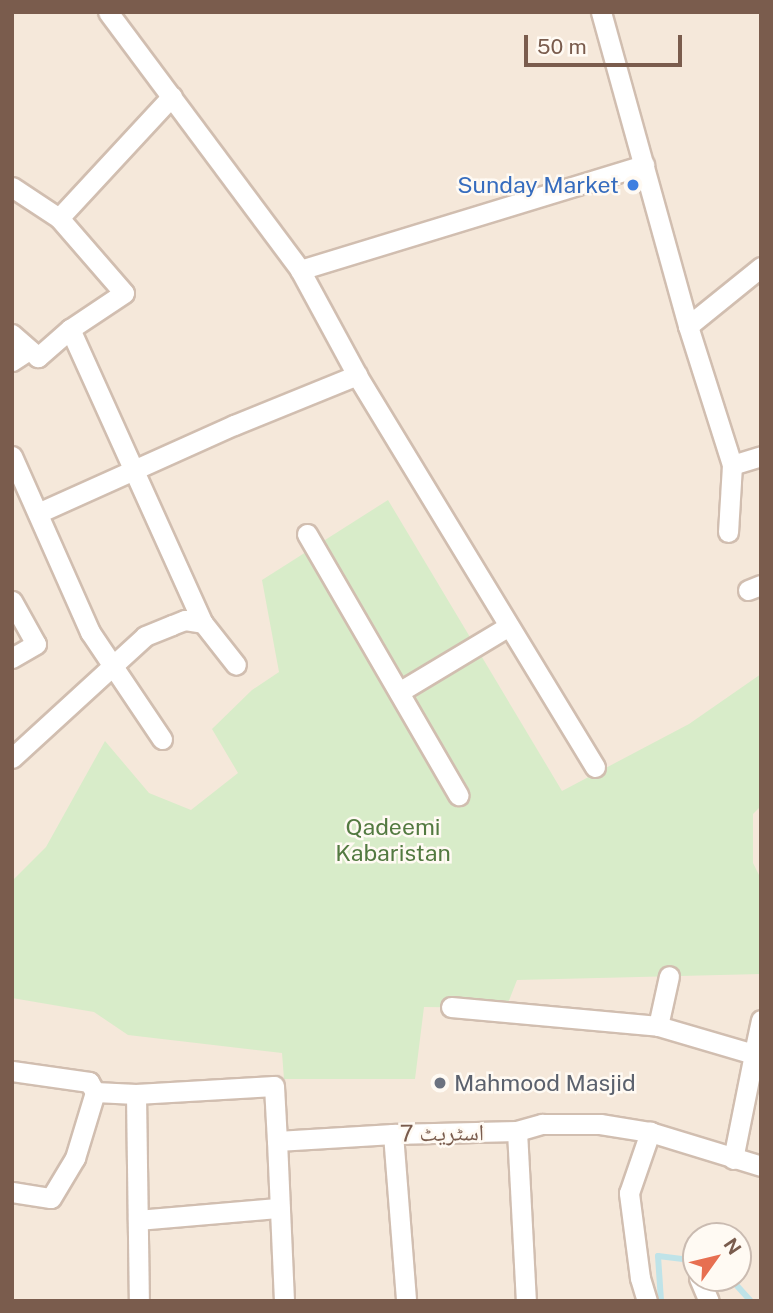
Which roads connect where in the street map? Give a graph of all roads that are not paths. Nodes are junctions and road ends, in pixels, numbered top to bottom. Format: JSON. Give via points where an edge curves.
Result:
{"nodes":[{"id":1,"x":108,"y":12,"type":"edge"},
{"id":2,"x":601,"y":12,"type":"edge"},
{"id":3,"x":172,"y":96,"type":"junction"},
{"id":4,"x":644,"y":165,"type":"junction"},
{"id":5,"x":12,"y":187,"type":"edge"},
{"id":6,"x":59,"y":218,"type":"junction"},
{"id":7,"x":761,"y":267,"type":"edge"},
{"id":8,"x":300,"y":270,"type":"junction"},
{"id":9,"x":688,"y":326,"type":"junction"},
{"id":10,"x":70,"y":329,"type":"junction"},
{"id":11,"x":12,"y":334,"type":"edge"},
{"id":12,"x":21,"y":356,"type":"edge"},
{"id":13,"x":357,"y":375,"type":"junction"},
{"id":14,"x":12,"y":456,"type":"edge"},
{"id":15,"x":761,"y":456,"type":"edge"},
{"id":16,"x":732,"y":466,"type":"junction"},
{"id":17,"x":134,"y":470,"type":"junction"},
{"id":18,"x":38,"y":513,"type":"junction"},
{"id":19,"x":728,"y":532,"type":"dead end"},
{"id":20,"x":307,"y":534,"type":"dead end"},
{"id":21,"x":12,"y":601,"type":"edge"},
{"id":22,"x":203,"y":623,"type":"junction"},
{"id":23,"x":509,"y":626,"type":"junction"},
{"id":24,"x":12,"y":657,"type":"edge"},
{"id":25,"x":113,"y":665,"type":"junction"},
{"id":26,"x":236,"y":666,"type":"dead end"},
{"id":27,"x":399,"y":692,"type":"junction"},
{"id":28,"x":162,"y":739,"type":"dead end"},
{"id":29,"x":12,"y":758,"type":"edge"},
{"id":30,"x":595,"y":767,"type":"dead end"},
{"id":31,"x":458,"y":795,"type":"dead end"},
{"id":32,"x":669,"y":976,"type":"dead end"},
{"id":33,"x":451,"y":1007,"type":"dead end"},
{"id":34,"x":761,"y":1020,"type":"edge"},
{"id":35,"x":658,"y":1026,"type":"junction"},
{"id":36,"x":758,"y":1054,"type":"edge"},
{"id":37,"x":12,"y":1071,"type":"edge"},
{"id":38,"x":96,"y":1092,"type":"junction"},
{"id":39,"x":136,"y":1094,"type":"junction"},
{"id":40,"x":517,"y":1131,"type":"junction"},
{"id":41,"x":650,"y":1132,"type":"junction"},
{"id":42,"x":393,"y":1134,"type":"junction"},
{"id":43,"x":277,"y":1141,"type":"junction"},
{"id":44,"x":733,"y":1159,"type":"junction"},
{"id":45,"x":761,"y":1166,"type":"edge"},
{"id":46,"x":12,"y":1192,"type":"edge"},
{"id":47,"x":279,"y":1208,"type":"junction"},
{"id":48,"x":138,"y":1220,"type":"junction"},
{"id":49,"x":139,"y":1301,"type":"edge"},
{"id":50,"x":284,"y":1301,"type":"edge"},
{"id":51,"x":406,"y":1301,"type":"edge"},
{"id":52,"x":526,"y":1301,"type":"edge"},
{"id":53,"x":647,"y":1301,"type":"edge"}],
"edges":[{"from":1,"to":3,"type":"street"},
{"from":2,"to":4,"type":"street"},
{"from":3,"to":6,"type":"street"},
{"from":3,"to":8,"type":"street"},
{"from":4,"to":8,"type":"street"},
{"from":4,"to":9,"type":"street"},
{"from":5,"to":6,"type":"street"},
{"from":6,"to":10,"type":"street","via":[[124,293]]},
{"from":7,"to":9,"type":"street"},
{"from":8,"to":13,"type":"street"},
{"from":9,"to":16,"type":"street"},
{"from":10,"to":12,"type":"street","via":[[38,357]]},
{"from":10,"to":17,"type":"street"},
{"from":11,"to":12,"type":"street"},
{"from":13,"to":17,"type":"street"},
{"from":13,"to":23,"type":"street"},
{"from":14,"to":18,"type":"street"},
{"from":15,"to":16,"type":"street"},
{"from":16,"to":19,"type":"street"},
{"from":17,"to":18,"type":"street"},
{"from":17,"to":22,"type":"street"},
{"from":18,"to":25,"type":"street","via":[[90,632]]},
{"from":20,"to":27,"type":"street"},
{"from":21,"to":24,"type":"street","via":[[36,643]]},
{"from":22,"to":25,"type":"street","via":[[185,620],[145,636]]},
{"from":22,"to":26,"type":"street"},
{"from":23,"to":27,"type":"street"},
{"from":23,"to":30,"type":"street"},
{"from":25,"to":28,"type":"street"},
{"from":25,"to":29,"type":"street"},
{"from":27,"to":31,"type":"street"},
{"from":32,"to":35,"type":"street"},
{"from":33,"to":35,"type":"street"},
{"from":34,"to":36,"type":"street"},
{"from":35,"to":36,"type":"street"},
{"from":36,"to":44,"type":"street"},
{"from":37,"to":38,"type":"street","via":[[89,1082]]},
{"from":38,"to":39,"type":"street"},
{"from":38,"to":46,"type":"street","via":[[75,1158],[51,1198]]},
{"from":39,"to":43,"type":"street","via":[[274,1086]]},
{"from":39,"to":48,"type":"street"},
{"from":40,"to":41,"type":"street","name":"اسٹریٹ 7","via":[[542,1124],[600,1124]]},
{"from":40,"to":42,"type":"street","name":"اسٹریٹ 7"},
{"from":40,"to":52,"type":"street"},
{"from":41,"to":44,"type":"street","name":"اسٹریٹ 7"},
{"from":41,"to":53,"type":"street","via":[[629,1193]]},
{"from":42,"to":43,"type":"street","name":"اسٹریٹ 7"},
{"from":42,"to":51,"type":"street"},
{"from":43,"to":47,"type":"street"},
{"from":44,"to":45,"type":"street","name":"اسٹریٹ 7"},
{"from":47,"to":48,"type":"street"},
{"from":47,"to":50,"type":"street"},
{"from":48,"to":49,"type":"street"}]}
